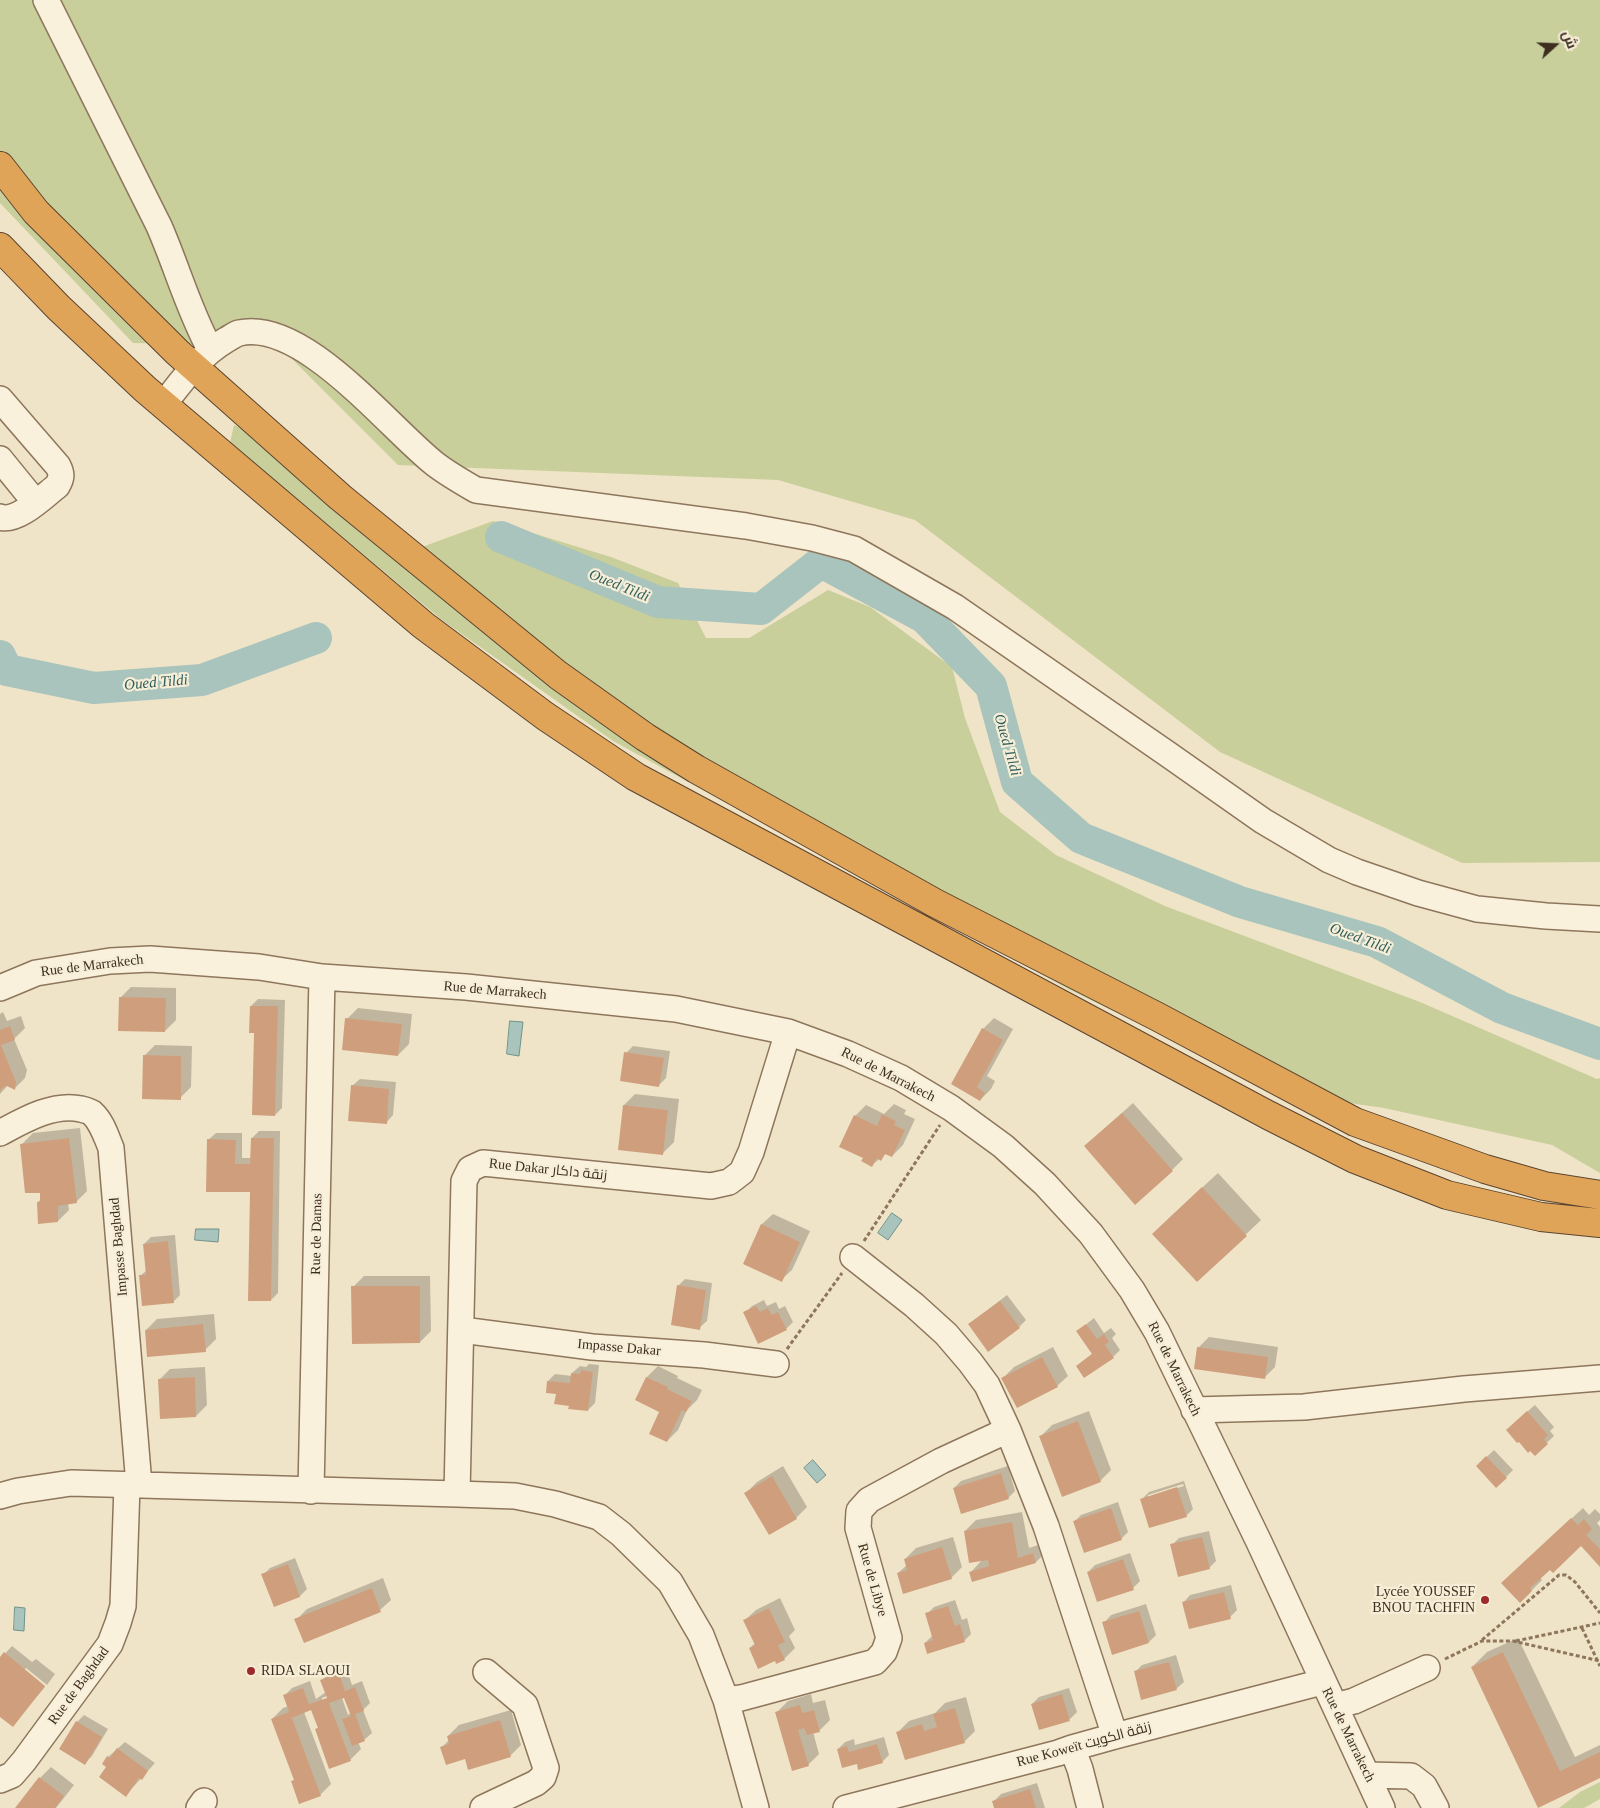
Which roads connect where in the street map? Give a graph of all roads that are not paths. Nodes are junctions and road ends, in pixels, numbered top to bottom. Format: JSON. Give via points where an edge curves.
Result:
{"nodes":[{"id":1,"x":46,"y":0,"type":"edge"},
{"id":2,"x":0,"y":166,"type":"edge"},
{"id":3,"x":0,"y":247,"type":"edge"},
{"id":4,"x":202,"y":358,"type":"junction"},
{"id":5,"x":0,"y":399,"type":"edge"},
{"id":6,"x":163,"y":405,"type":"junction"},
{"id":7,"x":0,"y":459,"type":"edge"},
{"id":8,"x":35,"y":502,"type":"junction"},
{"id":9,"x":0,"y":518,"type":"edge"},
{"id":10,"x":1600,"y":919,"type":"edge"},
{"id":11,"x":322,"y":977,"type":"junction"},
{"id":12,"x":0,"y":988,"type":"edge"},
{"id":13,"x":788,"y":1032,"type":"junction"},
{"id":14,"x":0,"y":1133,"type":"edge"},
{"id":15,"x":1600,"y":1195,"type":"edge"},
{"id":16,"x":1600,"y":1223,"type":"edge"},
{"id":17,"x":853,"y":1257,"type":"road end"},
{"id":18,"x":462,"y":1330,"type":"junction"},
{"id":19,"x":776,"y":1364,"type":"road end"},
{"id":20,"x":1600,"y":1378,"type":"edge"},
{"id":21,"x":1194,"y":1410,"type":"junction"},
{"id":22,"x":1008,"y":1430,"type":"junction"},
{"id":23,"x":133,"y":1485,"type":"junction"},
{"id":24,"x":311,"y":1490,"type":"junction"},
{"id":25,"x":457,"y":1494,"type":"junction"},
{"id":26,"x":0,"y":1496,"type":"edge"},
{"id":27,"x":1427,"y":1668,"type":"road end"},
{"id":28,"x":486,"y":1672,"type":"dead end"},
{"id":29,"x":1322,"y":1682,"type":"junction"},
{"id":30,"x":726,"y":1700,"type":"junction"},
{"id":31,"x":1335,"y":1706,"type":"junction"},
{"id":32,"x":1115,"y":1736,"type":"junction"},
{"id":33,"x":1072,"y":1748,"type":"junction"},
{"id":34,"x":1367,"y":1775,"type":"junction"},
{"id":35,"x":0,"y":1780,"type":"edge"},
{"id":36,"x":483,"y":1808,"type":"edge"},
{"id":37,"x":756,"y":1808,"type":"edge"},
{"id":38,"x":846,"y":1808,"type":"edge"},
{"id":39,"x":1090,"y":1808,"type":"edge"},
{"id":40,"x":1382,"y":1808,"type":"edge"},
{"id":41,"x":1436,"y":1808,"type":"edge"}],
"edges":[{"from":1,"to":4,"type":"street","via":[[160,226],[197,326]]},
{"from":2,"to":4,"type":"highway","via":[[36,212],[116,292]]},
{"from":3,"to":6,"type":"highway","via":[[59,308]]},
{"from":4,"to":6,"type":"street"},
{"from":4,"to":10,"type":"street","via":[[238,333],[263,332],[296,344],[378,410],[434,463],[476,490],[746,526],[854,549],[955,608],[1262,821],[1329,860],[1418,893],[1477,909]]},
{"from":4,"to":15,"type":"highway","via":[[340,497],[558,675],[696,769],[935,904],[1355,1122],[1502,1174],[1544,1186]]},
{"from":5,"to":8,"type":"street","via":[[61,472],[57,486]]},
{"from":6,"to":16,"type":"highway","via":[[423,625],[545,716],[636,777],[1355,1159],[1447,1195],[1540,1217]]},
{"from":7,"to":8,"type":"street"},
{"from":8,"to":9,"type":"street","via":[[14,517]]},
{"from":11,"to":12,"type":"street","name":"Rue de Marrakech","via":[[259,967],[150,959],[110,961],[36,973]]},
{"from":11,"to":13,"type":"street","name":"Rue de Marrakech","via":[[466,987],[676,1009]]},
{"from":11,"to":24,"type":"street","name":"Rue de Damas"},
{"from":13,"to":18,"type":"street","name":"Rue Dakar زنقة داكار","via":[[752,1152],[742,1172],[729,1182],[711,1186],[483,1163],[470,1169],[464,1180]]},
{"from":13,"to":21,"type":"street","name":"Rue de Marrakech","via":[[901,1078],[951,1108],[1003,1146],[1045,1184],[1091,1234],[1132,1290],[1157,1332]]},
{"from":14,"to":23,"type":"street","name":"Impasse Baghdad","via":[[51,1110],[70,1107],[91,1112],[102,1125],[110,1148]]},
{"from":17,"to":22,"type":"street","via":[[946,1334],[987,1385]]},
{"from":18,"to":19,"type":"street","name":"Impasse Dakar","via":[[592,1347]]},
{"from":18,"to":25,"type":"street","name":"Rue Dakar زنقة داكار"},
{"from":20,"to":21,"type":"street","via":[[1304,1407]]},
{"from":21,"to":29,"type":"street","name":"Rue de Marrakech","via":[[1259,1542]]},
{"from":22,"to":30,"type":"street","name":"Rue de Libye","via":[[869,1500],[859,1511],[858,1528],[888,1638],[884,1652],[875,1662]]},
{"from":22,"to":32,"type":"street","via":[[1049,1535]]},
{"from":23,"to":24,"type":"street"},
{"from":23,"to":26,"type":"street","via":[[71,1483]]},
{"from":23,"to":35,"type":"street","name":"Rue de Baghdad","via":[[123,1606],[110,1644],[24,1761],[12,1775]]},
{"from":24,"to":25,"type":"street"},
{"from":25,"to":30,"type":"street","via":[[515,1496],[599,1517],[670,1582],[701,1635]]},
{"from":27,"to":31,"type":"street","via":[[1354,1701]]},
{"from":28,"to":36,"type":"street","via":[[525,1705],[546,1768],[536,1783]]},
{"from":29,"to":31,"type":"street","name":"Rue de Marrakech"},
{"from":29,"to":32,"type":"street","name":"Rue Koweït زنقة الكويت"},
{"from":30,"to":37,"type":"street"},
{"from":31,"to":34,"type":"street","name":"Rue de Marrakech"},
{"from":32,"to":33,"type":"street","name":"Rue Koweït زنقة الكويت"},
{"from":33,"to":38,"type":"street","name":"Rue Koweït زنقة الكويت"},
{"from":33,"to":39,"type":"street"},
{"from":34,"to":40,"type":"street","name":"Rue de Marrakech"},
{"from":34,"to":41,"type":"street","via":[[1411,1776],[1424,1786]]}]}
